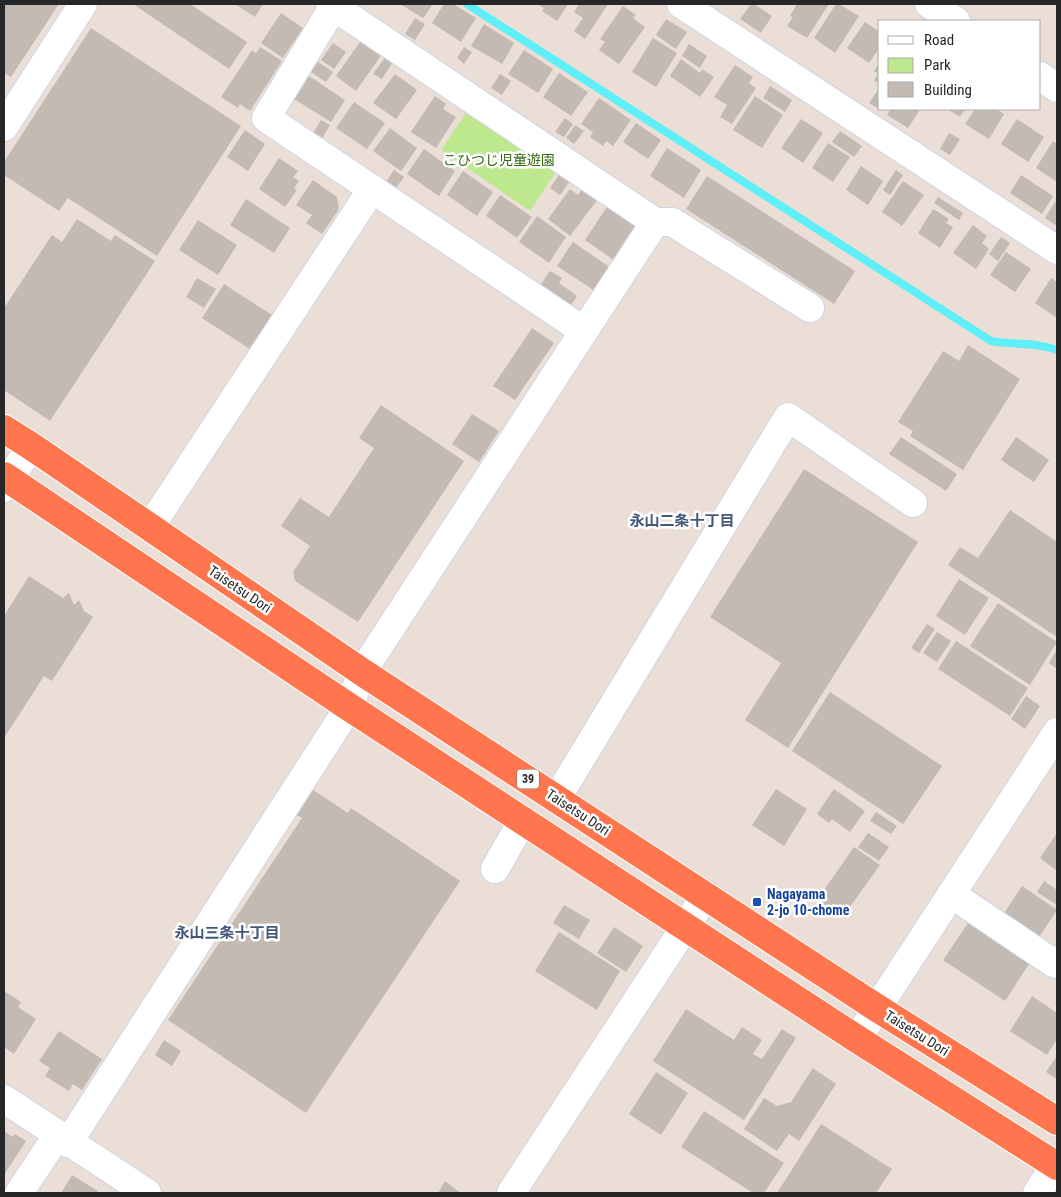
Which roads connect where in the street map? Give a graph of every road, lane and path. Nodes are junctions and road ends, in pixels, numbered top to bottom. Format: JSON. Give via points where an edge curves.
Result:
{"nodes":[{"id":1,"x":83,"y":4,"type":"edge"},
{"id":2,"x":681,"y":4,"type":"edge"},
{"id":3,"x":929,"y":4,"type":"edge"},
{"id":4,"x":332,"y":5,"type":"edge"},
{"id":5,"x":954,"y":20,"type":"edge"},
{"id":6,"x":1041,"y":77,"type":"edge"},
{"id":7,"x":1057,"y":88,"type":"edge"},
{"id":8,"x":4,"y":127,"type":"edge"},
{"id":9,"x":372,"y":189,"type":"junction"},
{"id":10,"x":655,"y":222,"type":"junction"},
{"id":11,"x":1057,"y":250,"type":"edge"},
{"id":12,"x":810,"y":308,"type":"dead end"},
{"id":13,"x":584,"y":331,"type":"junction"},
{"id":14,"x":4,"y":429,"type":"edge"},
{"id":15,"x":31,"y":446,"type":"junction"},
{"id":16,"x":6,"y":481,"type":"edge"},
{"id":17,"x":913,"y":503,"type":"dead end"},
{"id":18,"x":150,"y":527,"type":"junction"},
{"id":19,"x":362,"y":672,"type":"junction"},
{"id":20,"x":349,"y":707,"type":"junction"},
{"id":21,"x":1057,"y":732,"type":"edge"},
{"id":22,"x":557,"y":798,"type":"junction"},
{"id":23,"x":522,"y":820,"type":"junction"},
{"id":24,"x":495,"y":869,"type":"dead end"},
{"id":25,"x":951,"y":894,"type":"junction"},
{"id":26,"x":706,"y":895,"type":"junction"},
{"id":27,"x":686,"y":926,"type":"junction"},
{"id":28,"x":1057,"y":960,"type":"edge"},
{"id":29,"x":876,"y":1008,"type":"junction"},
{"id":30,"x":857,"y":1039,"type":"junction"},
{"id":31,"x":4,"y":1100,"type":"edge"},
{"id":32,"x":1057,"y":1121,"type":"edge"},
{"id":33,"x":63,"y":1139,"type":"junction"},
{"id":34,"x":1057,"y":1165,"type":"edge"},
{"id":35,"x":20,"y":1193,"type":"edge"},
{"id":36,"x":147,"y":1193,"type":"edge"},
{"id":37,"x":511,"y":1193,"type":"edge"},
{"id":38,"x":1038,"y":1193,"type":"edge"}],
"edges":[{"from":1,"to":8,"type":"street"},
{"from":2,"to":11,"type":"street"},
{"from":3,"to":5,"type":"street"},
{"from":4,"to":9,"type":"street","via":[[266,118]]},
{"from":4,"to":10,"type":"street"},
{"from":6,"to":7,"type":"street"},
{"from":9,"to":13,"type":"street"},
{"from":9,"to":18,"type":"street"},
{"from":10,"to":12,"type":"street","via":[[672,222]]},
{"from":10,"to":13,"type":"street"},
{"from":13,"to":19,"type":"street"},
{"from":14,"to":15,"type":"highway","name":"Taisetsu Dori","number":"39"},
{"from":15,"to":16,"type":"street"},
{"from":15,"to":18,"type":"highway","name":"Taisetsu Dori","number":"39"},
{"from":16,"to":20,"type":"highway"},
{"from":17,"to":22,"type":"street","via":[[788,417]]},
{"from":18,"to":19,"type":"highway","name":"Taisetsu Dori","number":"39"},
{"from":19,"to":20,"type":"street"},
{"from":19,"to":22,"type":"highway","name":"Taisetsu Dori","number":"39"},
{"from":20,"to":23,"type":"highway"},
{"from":20,"to":33,"type":"street"},
{"from":21,"to":25,"type":"street"},
{"from":22,"to":26,"type":"highway","name":"Taisetsu Dori","number":"39"},
{"from":23,"to":24,"type":"street"},
{"from":23,"to":27,"type":"highway"},
{"from":25,"to":28,"type":"street","via":[[1055,964]]},
{"from":25,"to":29,"type":"street"},
{"from":26,"to":27,"type":"street"},
{"from":26,"to":29,"type":"highway","name":"Taisetsu Dori","number":"39"},
{"from":27,"to":30,"type":"highway"},
{"from":27,"to":37,"type":"street"},
{"from":29,"to":30,"type":"street"},
{"from":29,"to":32,"type":"highway","name":"Taisetsu Dori","number":"39"},
{"from":30,"to":34,"type":"highway"},
{"from":31,"to":33,"type":"street"},
{"from":33,"to":35,"type":"street"},
{"from":33,"to":36,"type":"street"},
{"from":34,"to":38,"type":"street"}]}
